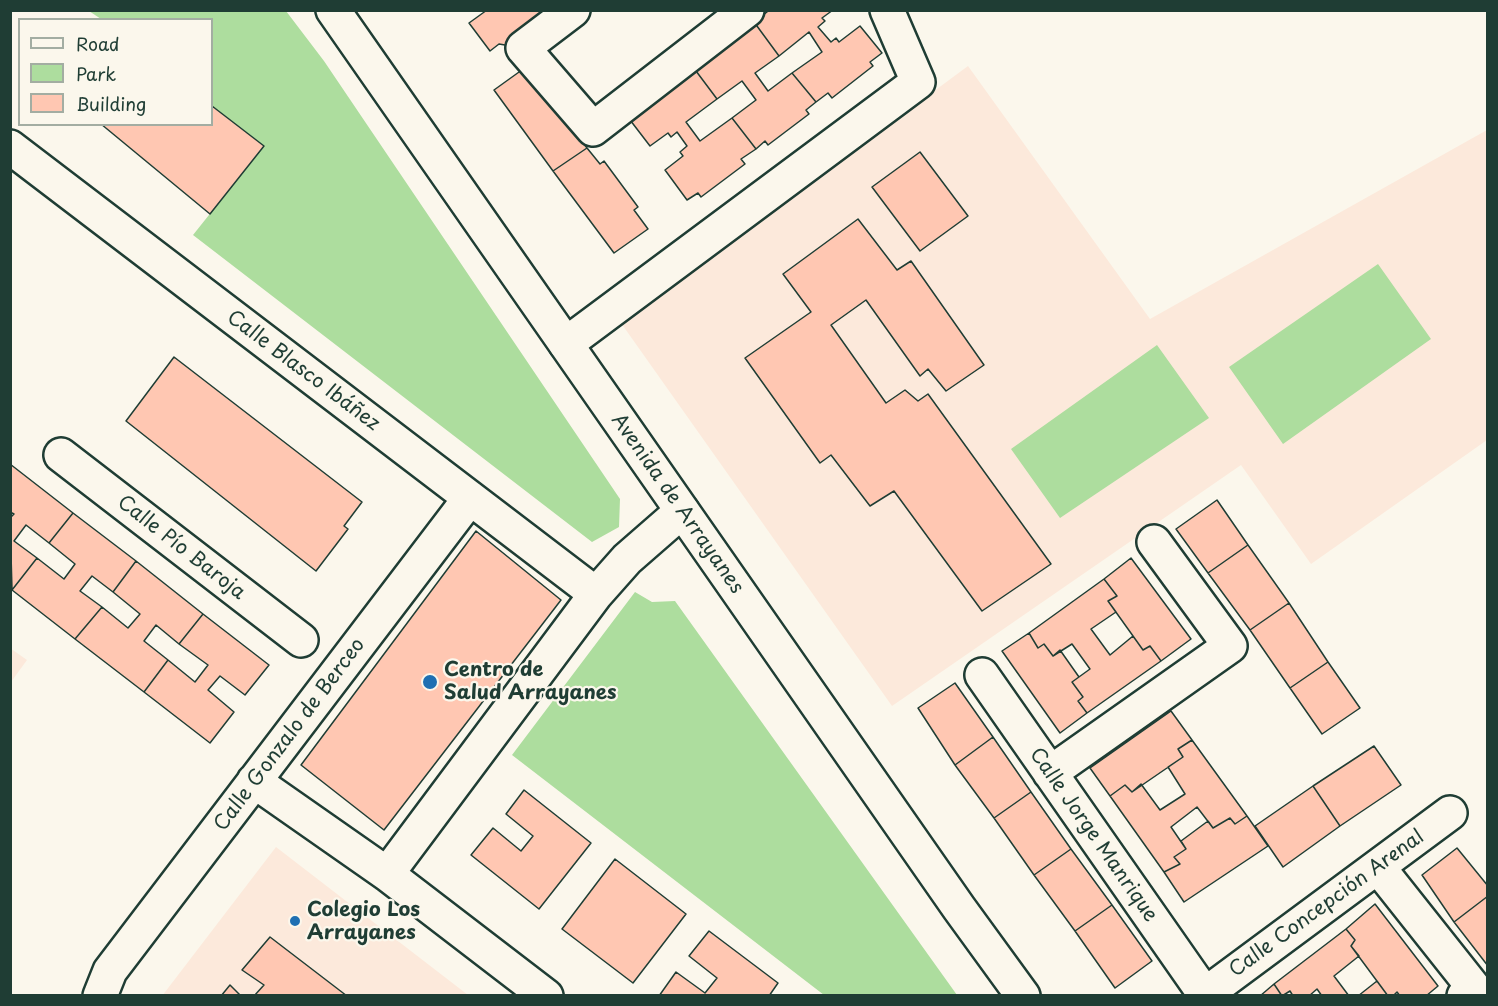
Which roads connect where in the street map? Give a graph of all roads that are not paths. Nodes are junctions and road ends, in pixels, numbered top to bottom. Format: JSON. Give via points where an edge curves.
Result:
{"nodes":[{"id":1,"x":333,"y":10,"type":"edge"},
{"id":2,"x":573,"y":10,"type":"edge"},
{"id":3,"x":747,"y":10,"type":"edge"},
{"id":4,"x":886,"y":10,"type":"edge"},
{"id":5,"x":10,"y":147,"type":"edge"},
{"id":6,"x":566,"y":344,"type":"junction"},
{"id":7,"x":61,"y":455,"type":"dead end"},
{"id":8,"x":470,"y":498,"type":"junction"},
{"id":9,"x":682,"y":511,"type":"junction"},
{"id":10,"x":1154,"y":542,"type":"dead end"},
{"id":11,"x":596,"y":594,"type":"junction"},
{"id":12,"x":301,"y":640,"type":"dead end"},
{"id":13,"x":982,"y":675,"type":"dead end"},
{"id":14,"x":1050,"y":773,"type":"junction"},
{"id":15,"x":254,"y":782,"type":"junction"},
{"id":16,"x":1450,"y":813,"type":"dead end"},
{"id":17,"x":1378,"y":867,"type":"junction"},
{"id":18,"x":387,"y":874,"type":"junction"},
{"id":19,"x":105,"y":983,"type":"edge"},
{"id":20,"x":1469,"y":992,"type":"edge"},
{"id":21,"x":1204,"y":995,"type":"edge"},
{"id":22,"x":76,"y":996,"type":"edge"},
{"id":23,"x":546,"y":996,"type":"edge"},
{"id":24,"x":1023,"y":996,"type":"edge"}],
"edges":[{"from":1,"to":6,"type":"street","name":"Avenida de Arrayanes"},
{"from":2,"to":3,"type":"street","via":[[523,48],[593,129]]},
{"from":4,"to":6,"type":"street","via":[[918,82]]},
{"from":5,"to":8,"type":"street","name":"Calle Blasco Ibáñez"},
{"from":6,"to":9,"type":"street","name":"Avenida de Arrayanes"},
{"from":7,"to":12,"type":"street","name":"Calle Pío Baroja"},
{"from":8,"to":11,"type":"street","name":"Calle Blasco Ibáñez"},
{"from":8,"to":15,"type":"street","name":"Calle Gonzalo de Berceo"},
{"from":9,"to":11,"type":"street","via":[[627,559]]},
{"from":9,"to":24,"type":"street","name":"Avenida de Arrayanes"},
{"from":10,"to":14,"type":"street","via":[[1230,646]]},
{"from":11,"to":18,"type":"street"},
{"from":13,"to":14,"type":"street","name":"Calle Jorge Manrique"},
{"from":14,"to":21,"type":"street","name":"Calle Jorge Manrique"},
{"from":15,"to":18,"type":"street"},
{"from":15,"to":19,"type":"street","name":"Calle Gonzalo de Berceo"},
{"from":16,"to":17,"type":"street","name":"Calle Concepción Arenal"},
{"from":17,"to":20,"type":"street"},
{"from":17,"to":21,"type":"street","name":"Calle Concepción Arenal"},
{"from":18,"to":23,"type":"street"},
{"from":19,"to":22,"type":"street","name":"Calle Gonzalo de Berceo"}]}
